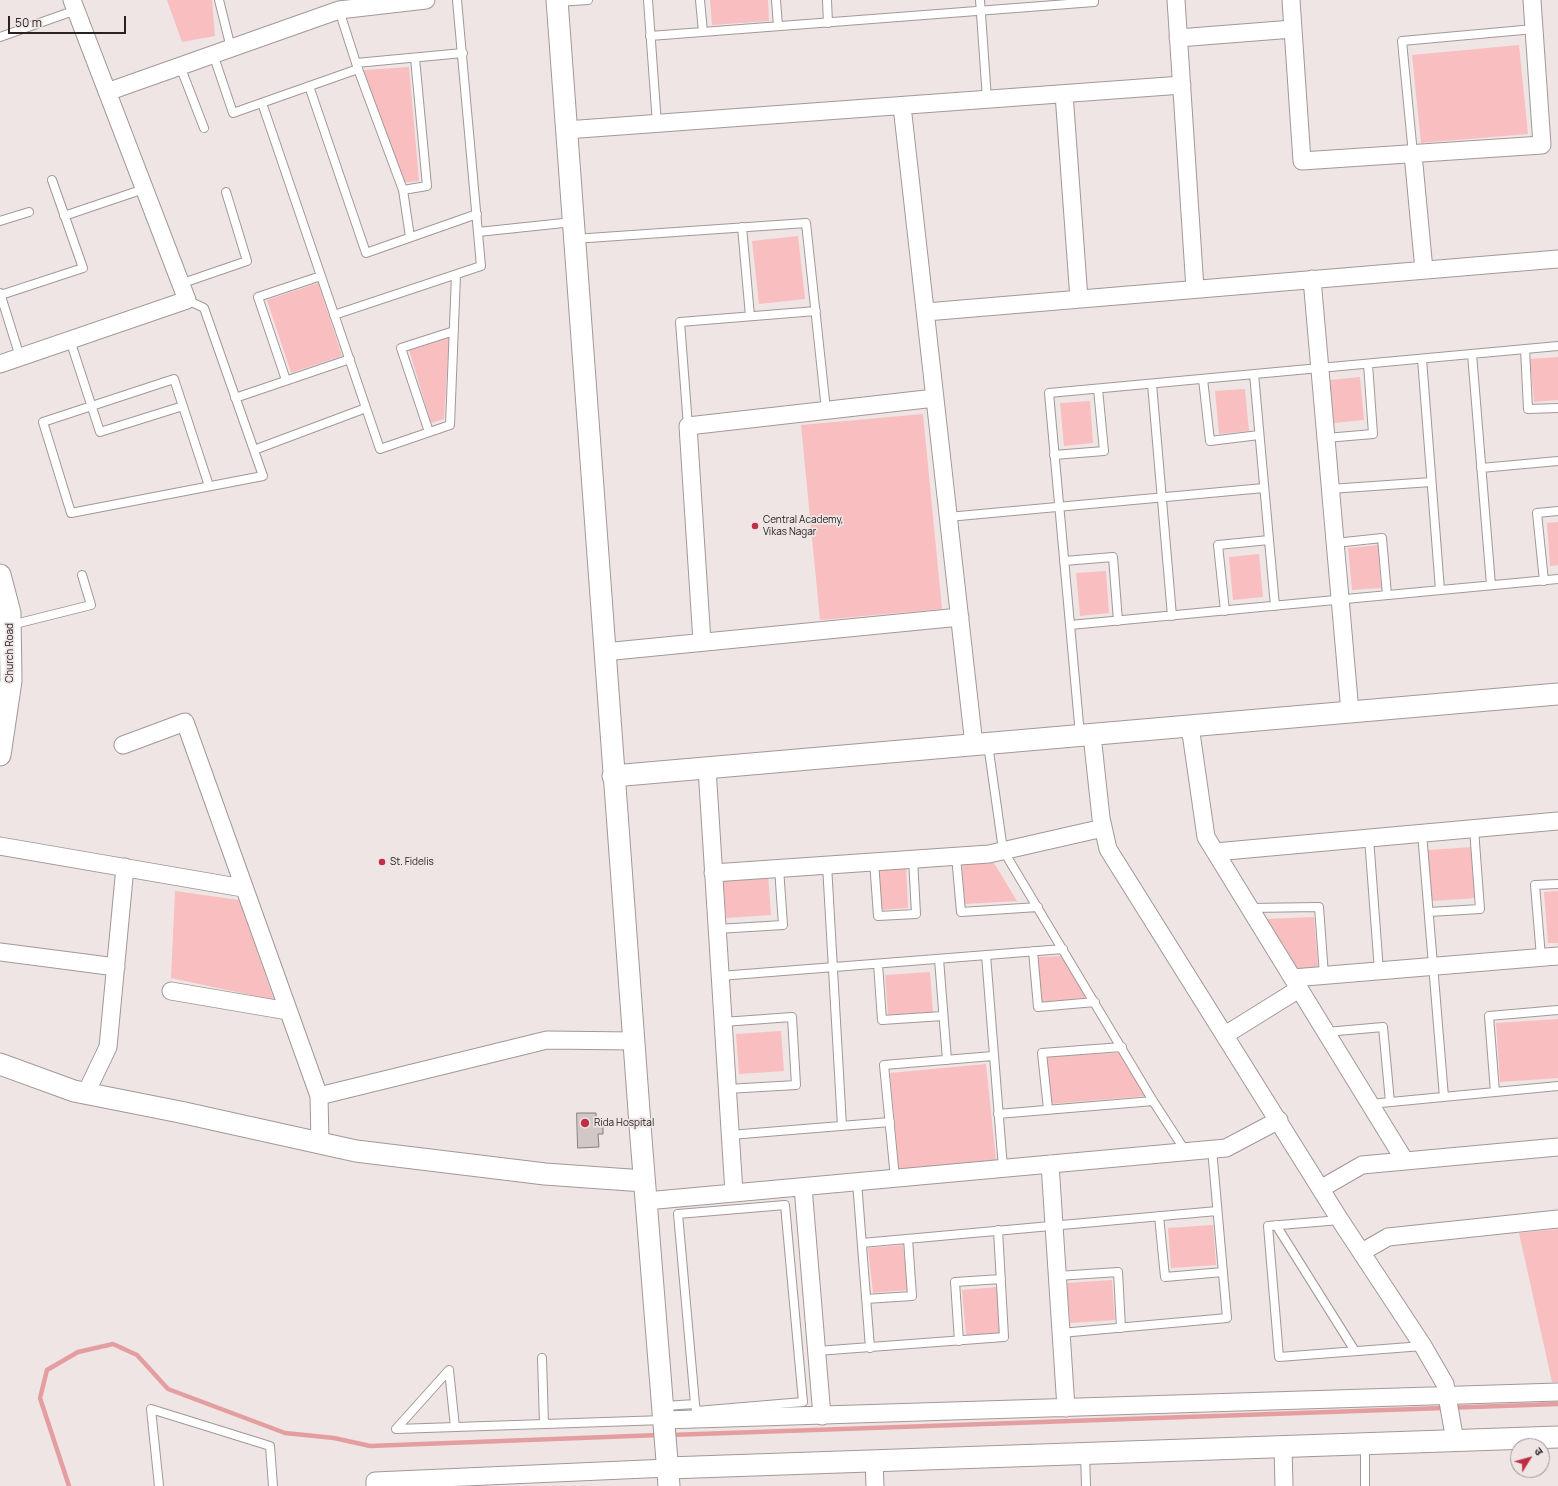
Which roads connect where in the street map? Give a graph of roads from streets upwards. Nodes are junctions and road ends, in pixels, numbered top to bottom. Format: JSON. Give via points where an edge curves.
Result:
{"nodes":[{"id":1,"x":426,"y":0,"type":"edge"},
{"id":2,"x":1176,"y":0,"type":"edge"},
{"id":3,"x":1291,"y":0,"type":"edge"},
{"id":4,"x":1532,"y":0,"type":"edge"},
{"id":5,"x":557,"y":1,"type":"edge"},
{"id":6,"x":396,"y":2,"type":"edge"},
{"id":7,"x":74,"y":5,"type":"edge"},
{"id":8,"x":339,"y":5,"type":"edge"},
{"id":9,"x":1293,"y":29,"type":"junction"},
{"id":10,"x":1178,"y":38,"type":"junction"},
{"id":11,"x":1182,"y":85,"type":"junction"},
{"id":12,"x":107,"y":92,"type":"junction"},
{"id":13,"x":1064,"y":94,"type":"junction"},
{"id":14,"x":902,"y":106,"type":"junction"},
{"id":15,"x":566,"y":130,"type":"junction"},
{"id":16,"x":1413,"y":154,"type":"junction"},
{"id":17,"x":1558,"y":259,"type":"edge"},
{"id":18,"x":1424,"y":270,"type":"junction"},
{"id":19,"x":1312,"y":279,"type":"junction"},
{"id":20,"x":1195,"y":289,"type":"junction"},
{"id":21,"x":1079,"y":299,"type":"junction"},
{"id":22,"x":926,"y":312,"type":"junction"},
{"id":23,"x":0,"y":364,"type":"edge"},
{"id":24,"x":935,"y":398,"type":"junction"},
{"id":25,"x":0,"y":575,"type":"edge"},
{"id":26,"x":960,"y":617,"type":"junction"},
{"id":27,"x":702,"y":642,"type":"junction"},
{"id":28,"x":604,"y":652,"type":"junction"},
{"id":29,"x":1558,"y":694,"type":"edge"},
{"id":30,"x":1350,"y":712,"type":"junction"},
{"id":31,"x":1190,"y":726,"type":"junction"},
{"id":32,"x":1086,"y":735,"type":"junction"},
{"id":33,"x":981,"y":744,"type":"junction"},
{"id":34,"x":123,"y":745,"type":"dead end"},
{"id":35,"x":0,"y":755,"type":"edge"},
{"id":36,"x":707,"y":768,"type":"junction"},
{"id":37,"x":613,"y":776,"type":"junction"},
{"id":38,"x":1558,"y":821,"type":"edge"},
{"id":39,"x":1104,"y":828,"type":"junction"},
{"id":40,"x":0,"y":846,"type":"edge"},
{"id":41,"x":1215,"y":852,"type":"junction"},
{"id":42,"x":125,"y":867,"type":"junction"},
{"id":43,"x":713,"y":873,"type":"junction"},
{"id":44,"x":244,"y":888,"type":"junction"},
{"id":45,"x":0,"y":952,"type":"edge"},
{"id":46,"x":1550,"y":956,"type":"edge"},
{"id":47,"x":116,"y":967,"type":"junction"},
{"id":48,"x":1296,"y":983,"type":"junction"},
{"id":49,"x":171,"y":991,"type":"dead end"},
{"id":50,"x":288,"y":1012,"type":"junction"},
{"id":51,"x":1225,"y":1035,"type":"junction"},
{"id":52,"x":633,"y":1041,"type":"junction"},
{"id":53,"x":0,"y":1064,"type":"edge"},
{"id":54,"x":86,"y":1093,"type":"junction"},
{"id":55,"x":319,"y":1096,"type":"junction"},
{"id":56,"x":1279,"y":1120,"type":"junction"},
{"id":57,"x":320,"y":1143,"type":"junction"},
{"id":58,"x":1558,"y":1147,"type":"edge"},
{"id":59,"x":1405,"y":1161,"type":"junction"},
{"id":60,"x":1050,"y":1164,"type":"junction"},
{"id":61,"x":803,"y":1187,"type":"junction"},
{"id":62,"x":1322,"y":1188,"type":"junction"},
{"id":63,"x":645,"y":1191,"type":"junction"},
{"id":64,"x":734,"y":1193,"type":"junction"},
{"id":65,"x":1558,"y":1219,"type":"edge"},
{"id":66,"x":1362,"y":1252,"type":"junction"},
{"id":67,"x":1558,"y":1392,"type":"edge"},
{"id":68,"x":1449,"y":1405,"type":"junction"},
{"id":69,"x":1066,"y":1408,"type":"junction"},
{"id":70,"x":822,"y":1416,"type":"junction"},
{"id":71,"x":664,"y":1424,"type":"junction"},
{"id":72,"x":1558,"y":1437,"type":"edge"},
{"id":73,"x":1455,"y":1441,"type":"junction"},
{"id":74,"x":1283,"y":1446,"type":"junction"},
{"id":75,"x":874,"y":1460,"type":"junction"},
{"id":76,"x":669,"y":1477,"type":"edge"},
{"id":77,"x":527,"y":1480,"type":"edge"},
{"id":78,"x":375,"y":1486,"type":"edge"},
{"id":79,"x":875,"y":1486,"type":"edge"},
{"id":80,"x":1284,"y":1486,"type":"edge"}],
"edges":[{"from":1,"to":6,"type":"street"},
{"from":2,"to":10,"type":"street"},
{"from":3,"to":9,"type":"street"},
{"from":4,"to":16,"type":"street","via":[[1542,146]]},
{"from":5,"to":15,"type":"street"},
{"from":6,"to":8,"type":"street"},
{"from":7,"to":12,"type":"street"},
{"from":8,"to":12,"type":"street","via":[[231,48]]},
{"from":9,"to":10,"type":"street"},
{"from":9,"to":16,"type":"street","via":[[1302,161]]},
{"from":10,"to":11,"type":"street"},
{"from":11,"to":13,"type":"street"},
{"from":11,"to":20,"type":"street"},
{"from":12,"to":23,"type":"street","via":[[186,300]]},
{"from":13,"to":14,"type":"street"},
{"from":13,"to":21,"type":"street"},
{"from":14,"to":15,"type":"street"},
{"from":14,"to":22,"type":"street"},
{"from":15,"to":28,"type":"street"},
{"from":16,"to":18,"type":"street"},
{"from":17,"to":18,"type":"street"},
{"from":18,"to":19,"type":"street"},
{"from":19,"to":20,"type":"street"},
{"from":19,"to":30,"type":"street"},
{"from":20,"to":21,"type":"street"},
{"from":21,"to":22,"type":"street"},
{"from":22,"to":24,"type":"street"},
{"from":24,"to":26,"type":"street"},
{"from":24,"to":27,"type":"street","via":[[688,426]]},
{"from":25,"to":35,"type":"street","name":"Church Road","via":[[10,613],[10,681]]},
{"from":26,"to":27,"type":"street"},
{"from":26,"to":33,"type":"street"},
{"from":27,"to":28,"type":"street"},
{"from":28,"to":37,"type":"street"},
{"from":29,"to":30,"type":"street"},
{"from":30,"to":31,"type":"street"},
{"from":31,"to":32,"type":"street"},
{"from":31,"to":41,"type":"street","via":[[1206,837]]},
{"from":32,"to":33,"type":"street"},
{"from":32,"to":39,"type":"street"},
{"from":33,"to":36,"type":"street"},
{"from":34,"to":44,"type":"street","via":[[185,722]]},
{"from":36,"to":37,"type":"street"},
{"from":36,"to":43,"type":"street"},
{"from":37,"to":52,"type":"street"},
{"from":38,"to":41,"type":"street"},
{"from":39,"to":43,"type":"street","via":[[989,854]]},
{"from":39,"to":51,"type":"street","via":[[1108,849]]},
{"from":40,"to":42,"type":"street"},
{"from":41,"to":48,"type":"street"},
{"from":42,"to":44,"type":"street"},
{"from":42,"to":47,"type":"street"},
{"from":43,"to":64,"type":"street"},
{"from":44,"to":50,"type":"street"},
{"from":45,"to":47,"type":"street"},
{"from":46,"to":48,"type":"street","via":[[1324,975]]},
{"from":47,"to":54,"type":"street","via":[[108,1047]]},
{"from":48,"to":51,"type":"street"},
{"from":48,"to":59,"type":"street"},
{"from":49,"to":50,"type":"street"},
{"from":50,"to":55,"type":"street"},
{"from":51,"to":56,"type":"street"},
{"from":52,"to":55,"type":"street","via":[[548,1040]]},
{"from":52,"to":63,"type":"street"},
{"from":53,"to":54,"type":"street"},
{"from":54,"to":57,"type":"street"},
{"from":55,"to":57,"type":"street"},
{"from":56,"to":60,"type":"street","via":[[1226,1148]]},
{"from":56,"to":62,"type":"street"},
{"from":57,"to":63,"type":"street","via":[[356,1151],[537,1173]]},
{"from":58,"to":59,"type":"street"},
{"from":59,"to":62,"type":"street","via":[[1362,1164]]},
{"from":60,"to":61,"type":"street"},
{"from":60,"to":69,"type":"street"},
{"from":61,"to":64,"type":"street"},
{"from":61,"to":70,"type":"street"},
{"from":62,"to":66,"type":"street"},
{"from":63,"to":64,"type":"street"},
{"from":63,"to":71,"type":"street"},
{"from":65,"to":66,"type":"street","via":[[1388,1237]]},
{"from":66,"to":68,"type":"street","via":[[1445,1384]]},
{"from":67,"to":68,"type":"street"},
{"from":68,"to":69,"type":"street"},
{"from":68,"to":73,"type":"street"},
{"from":69,"to":70,"type":"street"},
{"from":70,"to":71,"type":"street"},
{"from":71,"to":76,"type":"street"},
{"from":72,"to":73,"type":"street"},
{"from":73,"to":74,"type":"street"},
{"from":74,"to":75,"type":"street"},
{"from":74,"to":80,"type":"street"},
{"from":75,"to":76,"type":"street"},
{"from":75,"to":79,"type":"street"},
{"from":76,"to":77,"type":"street"},
{"from":77,"to":78,"type":"street","via":[[375,1481]]}]}
